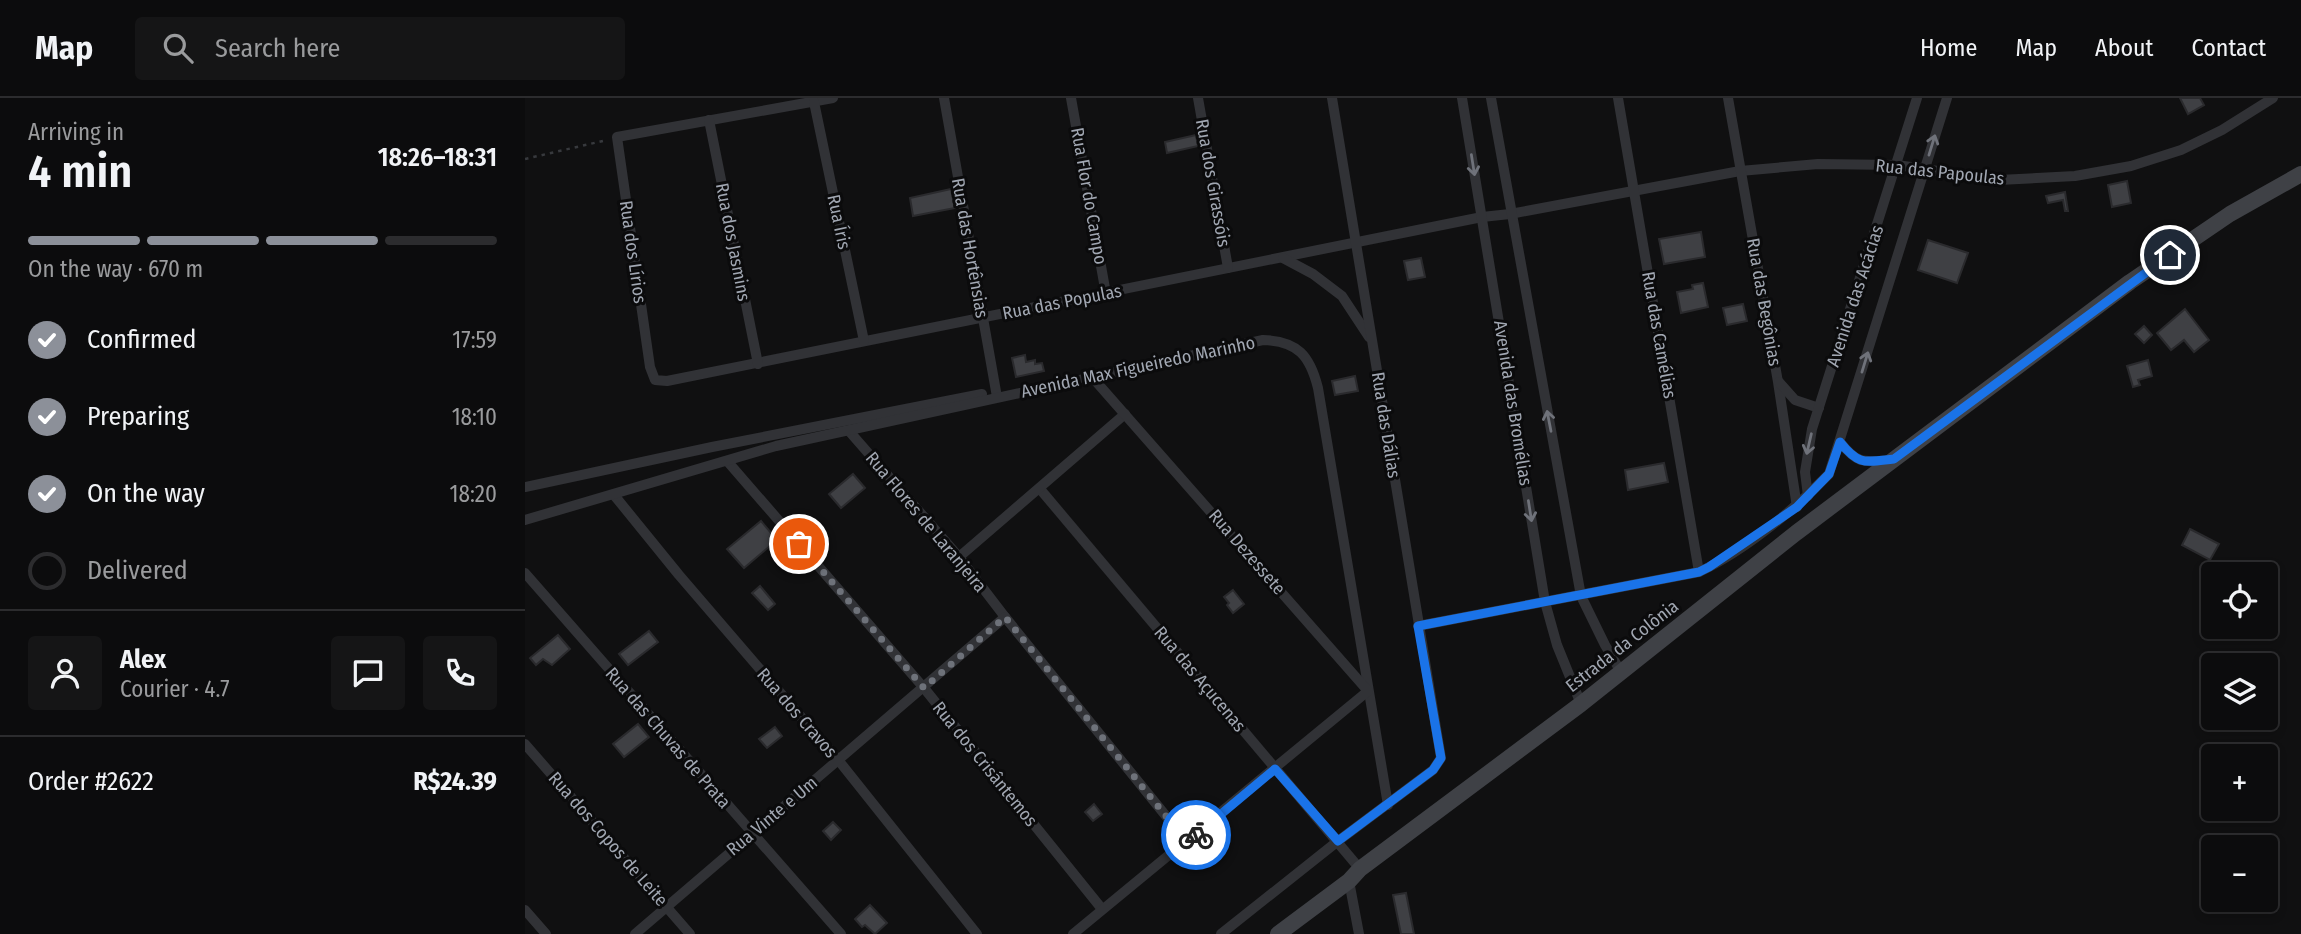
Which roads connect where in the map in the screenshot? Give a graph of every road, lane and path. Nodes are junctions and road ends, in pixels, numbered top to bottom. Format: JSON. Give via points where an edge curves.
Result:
{"nodes":[{"id":1,"x":834,"y":98,"type":"edge"},
{"id":2,"x":944,"y":98,"type":"edge"},
{"id":3,"x":1071,"y":98,"type":"edge"},
{"id":4,"x":1199,"y":98,"type":"edge"},
{"id":5,"x":1332,"y":98,"type":"edge"},
{"id":6,"x":1462,"y":98,"type":"edge"},
{"id":7,"x":1491,"y":98,"type":"edge"},
{"id":8,"x":1618,"y":98,"type":"edge"},
{"id":9,"x":1727,"y":98,"type":"edge"},
{"id":10,"x":1917,"y":98,"type":"edge"},
{"id":11,"x":1947,"y":98,"type":"edge"},
{"id":12,"x":2273,"y":98,"type":"edge"},
{"id":13,"x":814,"y":102,"type":"junction"},
{"id":14,"x":709,"y":120,"type":"junction"},
{"id":15,"x":617,"y":137,"type":"junction"},
{"id":16,"x":525,"y":159,"type":"edge"},
{"id":17,"x":1897,"y":165,"type":"junction"},
{"id":18,"x":1925,"y":169,"type":"junction"},
{"id":19,"x":1740,"y":172,"type":"junction"},
{"id":20,"x":2301,"y":174,"type":"edge"},
{"id":21,"x":1635,"y":191,"type":"junction"},
{"id":22,"x":1510,"y":214,"type":"junction"},
{"id":23,"x":1482,"y":217,"type":"junction"},
{"id":24,"x":1357,"y":242,"type":"junction"},
{"id":25,"x":1283,"y":258,"type":"junction"},
{"id":26,"x":1228,"y":268,"type":"junction"},
{"id":27,"x":1106,"y":294,"type":"junction"},
{"id":28,"x":982,"y":318,"type":"junction"},
{"id":29,"x":864,"y":341,"type":"junction"},
{"id":30,"x":1373,"y":342,"type":"junction"},
{"id":31,"x":758,"y":363,"type":"junction"},
{"id":32,"x":650,"y":367,"type":"joint"},
{"id":33,"x":1091,"y":377,"type":"junction"},
{"id":34,"x":1778,"y":382,"type":"junction"},
{"id":35,"x":996,"y":394,"type":"junction"},
{"id":36,"x":1819,"y":408,"type":"junction"},
{"id":37,"x":1125,"y":414,"type":"junction"},
{"id":38,"x":849,"y":431,"type":"junction"},
{"id":39,"x":1840,"y":442,"type":"junction"},
{"id":40,"x":1894,"y":459,"type":"junction"},
{"id":41,"x":728,"y":462,"type":"junction"},
{"id":42,"x":525,"y":487,"type":"edge"},
{"id":43,"x":1040,"y":489,"type":"junction"},
{"id":44,"x":614,"y":495,"type":"junction"},
{"id":45,"x":1808,"y":496,"type":"junction"},
{"id":46,"x":1797,"y":507,"type":"junction"},
{"id":47,"x":525,"y":520,"type":"edge"},
{"id":48,"x":959,"y":557,"type":"junction"},
{"id":49,"x":1699,"y":572,"type":"junction"},
{"id":50,"x":525,"y":573,"type":"edge"},
{"id":51,"x":1581,"y":596,"type":"junction"},
{"id":52,"x":1545,"y":602,"type":"junction"},
{"id":53,"x":1005,"y":617,"type":"junction"},
{"id":54,"x":1418,"y":626,"type":"junction"},
{"id":55,"x":1621,"y":672,"type":"junction"},
{"id":56,"x":924,"y":688,"type":"junction"},
{"id":57,"x":1368,"y":691,"type":"junction"},
{"id":58,"x":1581,"y":704,"type":"junction"},
{"id":59,"x":525,"y":744,"type":"edge"},
{"id":60,"x":839,"y":761,"type":"junction"},
{"id":61,"x":1275,"y":769,"type":"junction"},
{"id":62,"x":1388,"y":805,"type":"junction"},
{"id":63,"x":750,"y":833,"type":"junction"},
{"id":64,"x":1338,"y":841,"type":"junction"},
{"id":65,"x":1187,"y":842,"type":"junction"},
{"id":66,"x":1354,"y":875,"type":"junction"},
{"id":67,"x":666,"y":906,"type":"junction"},
{"id":68,"x":1102,"y":909,"type":"junction"},
{"id":69,"x":525,"y":910,"type":"edge"},
{"id":70,"x":546,"y":934,"type":"edge"},
{"id":71,"x":635,"y":934,"type":"edge"},
{"id":72,"x":690,"y":934,"type":"edge"},
{"id":73,"x":841,"y":934,"type":"edge"},
{"id":74,"x":977,"y":934,"type":"edge"},
{"id":75,"x":1073,"y":934,"type":"edge"},
{"id":76,"x":1221,"y":934,"type":"edge"},
{"id":77,"x":1278,"y":934,"type":"edge"},
{"id":78,"x":1359,"y":934,"type":"edge"}],
"edges":[{"from":1,"to":13,"type":"street"},
{"from":2,"to":28,"type":"street","name":"Rua das Hortênsias"},
{"from":3,"to":27,"type":"street","name":"Rua Flor do Campo"},
{"from":4,"to":26,"type":"street","name":"Rua dos Girassóis"},
{"from":5,"to":24,"type":"street","name":"Rua das Dálias"},
{"from":6,"to":23,"type":"street","name":"Avenida das Bromélias","one_way":true},
{"from":7,"to":22,"type":"street","name":"Avenida das Bromélias"},
{"from":8,"to":21,"type":"street","name":"Rua das Camélias"},
{"from":9,"to":19,"type":"street","name":"Rua das Begônias"},
{"from":10,"to":17,"type":"street","name":"Avenida das Acácias"},
{"from":18,"to":11,"type":"street","name":"Avenida das Acácias","one_way":true},
{"from":12,"to":18,"type":"street","name":"Rua das Papoulas","via":[[2181,150],[2131,166],[2037,180],[1999,180]]},
{"from":13,"to":14,"type":"street"},
{"from":13,"to":29,"type":"street","name":"Rua Íris"},
{"from":14,"to":15,"type":"street"},
{"from":14,"to":31,"type":"street","name":"Rua dos Jasmins"},
{"from":15,"to":16,"type":"path"},
{"from":15,"to":32,"type":"street","name":"Rua dos Lírios"},
{"from":17,"to":18,"type":"street","name":"Rua das Papoulas"},
{"from":17,"to":19,"type":"street","name":"Rua das Papoulas","via":[[1818,164]]},
{"from":17,"to":36,"type":"street","name":"Avenida das Acácias"},
{"from":39,"to":18,"type":"street","name":"Avenida das Acácias","one_way":true},
{"from":19,"to":21,"type":"street","name":"Rua das Papoulas"},
{"from":19,"to":34,"type":"street","name":"Rua das Begônias"},
{"from":20,"to":40,"type":"main road","name":"Estrada da Colônia","via":[[2230,214],[2130,282]]},
{"from":21,"to":22,"type":"street","name":"Rua das Papoulas"},
{"from":21,"to":49,"type":"street","name":"Rua das Camélias"},
{"from":22,"to":23,"type":"street","name":"Rua das Papoulas"},
{"from":51,"to":22,"type":"street","name":"Avenida das Bromélias","one_way":true},
{"from":23,"to":24,"type":"street","name":"Rua das Populas"},
{"from":23,"to":52,"type":"street","name":"Avenida das Bromélias","one_way":true},
{"from":24,"to":25,"type":"street","name":"Rua das Populas"},
{"from":24,"to":30,"type":"street","name":"Rua das Dálias"},
{"from":25,"to":26,"type":"street","name":"Rua das Populas"},
{"from":25,"to":30,"type":"street","via":[[1342,296]]},
{"from":26,"to":27,"type":"street","name":"Rua das Populas"},
{"from":27,"to":28,"type":"street","name":"Rua das Populas"},
{"from":28,"to":29,"type":"street","name":"Rua das Populas"},
{"from":28,"to":35,"type":"street","name":"Rua das Hortênsias"},
{"from":29,"to":31,"type":"street","name":"Rua das Populas"},
{"from":30,"to":54,"type":"street","name":"Rua das Dálias"},
{"from":31,"to":32,"type":"street","name":"Rua das Populas","via":[[667,381],[655,380]]},
{"from":33,"to":35,"type":"street","name":"Avenida Max Figueiredo Marinho"},
{"from":33,"to":37,"type":"street","name":"Rua Dezessete"},
{"from":33,"to":57,"type":"street","name":"Avenida Max Figueiredo Marinho","via":[[1263,340],[1286,343],[1304,355],[1318,388]]},
{"from":34,"to":36,"type":"street","via":[[1795,400]]},
{"from":34,"to":46,"type":"street","name":"Rua das Begônias"},
{"from":35,"to":38,"type":"street","name":"Avenida Max Figueiredo Marinho"},
{"from":35,"to":42,"type":"street"},
{"from":36,"to":45,"type":"street","name":"Avenida das Acácias","one_way":true,"via":[[1806,454]]},
{"from":37,"to":43,"type":"street"},
{"from":37,"to":57,"type":"street","name":"Rua Dezessete"},
{"from":38,"to":41,"type":"street","name":"Avenida Max Figueiredo Marinho","via":[[776,446]]},
{"from":38,"to":48,"type":"street","name":"Rua Flores de Laranjeira"},
{"from":39,"to":40,"type":"street","via":[[1853,459]]},
{"from":39,"to":45,"type":"street","name":"Avenida das Acácias","via":[[1829,474]]},
{"from":40,"to":55,"type":"main road","name":"Estrada da Colônia"},
{"from":41,"to":44,"type":"street","name":"Avenida Max Figueiredo Marinho"},
{"from":41,"to":56,"type":"street","name":"Rua dos Crisântemos"},
{"from":43,"to":48,"type":"street"},
{"from":43,"to":61,"type":"street","name":"Rua das Açucenas"},
{"from":44,"to":47,"type":"street","name":"Avenida Max Figueiredo Marinho"},
{"from":44,"to":60,"type":"street","name":"Rua dos Cravos"},
{"from":45,"to":46,"type":"street"},
{"from":46,"to":49,"type":"street"},
{"from":48,"to":53,"type":"street","name":"Rua Flores de Laranjeira"},
{"from":49,"to":51,"type":"street"},
{"from":50,"to":63,"type":"street","name":"Rua das Chuvas de Prata"},
{"from":51,"to":52,"type":"street"},
{"from":51,"to":55,"type":"street","name":"Avenida das Bromélias"},
{"from":52,"to":54,"type":"street"},
{"from":52,"to":58,"type":"street","name":"Avenida das Bromélias"},
{"from":53,"to":56,"type":"street","name":"Rua Vinte e Um"},
{"from":53,"to":65,"type":"street","name":"Rua Flores de Laranjeira"},
{"from":54,"to":62,"type":"street","name":"Rua das Dálias","via":[[1441,758],[1433,770]]},
{"from":55,"to":58,"type":"main road","name":"Estrada da Colônia"},
{"from":56,"to":60,"type":"street","name":"Rua Vinte e Um"},
{"from":56,"to":68,"type":"street","name":"Rua dos Crisântemos"},
{"from":57,"to":61,"type":"street"},
{"from":57,"to":62,"type":"street","name":"Avenida Max Figueiredo Marinho"},
{"from":58,"to":66,"type":"main road","name":"Estrada da Colônia"},
{"from":59,"to":67,"type":"street","name":"Rua dos Copos de Leite"},
{"from":60,"to":63,"type":"street","name":"Rua Vinte e Um"},
{"from":60,"to":74,"type":"street","name":"Rua dos Cravos"},
{"from":61,"to":64,"type":"street","name":"Rua das Açucenas"},
{"from":61,"to":65,"type":"street"},
{"from":62,"to":64,"type":"street"},
{"from":63,"to":67,"type":"street","name":"Rua Vinte e Um"},
{"from":63,"to":73,"type":"street","name":"Rua das Chuvas de Prata"},
{"from":64,"to":66,"type":"street","name":"Rua das Açucenas"},
{"from":64,"to":76,"type":"street"},
{"from":65,"to":68,"type":"street"},
{"from":66,"to":77,"type":"main road","name":"Estrada da Colônia"},
{"from":66,"to":78,"type":"street"},
{"from":67,"to":71,"type":"street","name":"Rua Vinte e Um"},
{"from":67,"to":72,"type":"street","name":"Rua dos Copos de Leite"},
{"from":68,"to":75,"type":"street"},
{"from":69,"to":70,"type":"street"}]}
